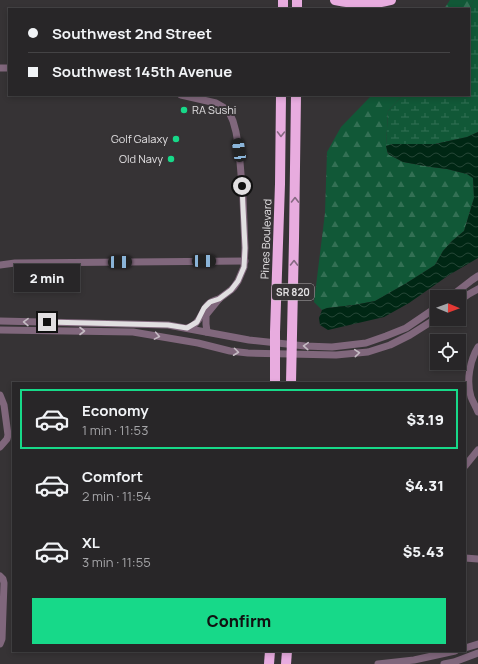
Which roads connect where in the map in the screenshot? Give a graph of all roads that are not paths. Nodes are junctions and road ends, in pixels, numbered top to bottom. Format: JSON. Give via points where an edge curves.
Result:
{"nodes":[{"id":1,"x":335,"y":0,"type":"edge"},
{"id":2,"x":391,"y":0,"type":"edge"},
{"id":3,"x":185,"y":96,"type":"edge"},
{"id":4,"x":282,"y":96,"type":"edge"},
{"id":5,"x":296,"y":96,"type":"edge"},
{"id":6,"x":245,"y":261,"type":"junction"},
{"id":7,"x":0,"y":264,"type":"edge"},
{"id":8,"x":478,"y":276,"type":"edge"},
{"id":9,"x":478,"y":288,"type":"edge"},
{"id":10,"x":459,"y":290,"type":"edge"},
{"id":11,"x":466,"y":296,"type":"edge"},
{"id":12,"x":219,"y":299,"type":"junction"},
{"id":13,"x":430,"y":312,"type":"edge"},
{"id":14,"x":0,"y":321,"type":"edge"},
{"id":15,"x":430,"y":322,"type":"edge"},
{"id":16,"x":190,"y":329,"type":"junction"},
{"id":17,"x":0,"y":330,"type":"edge"},
{"id":18,"x":208,"y":332,"type":"junction"},
{"id":19,"x":275,"y":342,"type":"junction"},
{"id":20,"x":198,"y":343,"type":"junction"},
{"id":21,"x":478,"y":347,"type":"edge"},
{"id":22,"x":292,"y":349,"type":"junction"},
{"id":23,"x":275,"y":354,"type":"junction"},
{"id":24,"x":275,"y":382,"type":"edge"},
{"id":25,"x":291,"y":382,"type":"edge"},
{"id":26,"x":0,"y":395,"type":"edge"},
{"id":27,"x":478,"y":412,"type":"edge"},
{"id":28,"x":0,"y":447,"type":"edge"},
{"id":29,"x":478,"y":450,"type":"edge"},
{"id":30,"x":466,"y":465,"type":"edge"},
{"id":31,"x":466,"y":558,"type":"edge"},
{"id":32,"x":478,"y":559,"type":"edge"},
{"id":33,"x":0,"y":576,"type":"edge"},
{"id":34,"x":1,"y":641,"type":"edge"},
{"id":35,"x":478,"y":644,"type":"edge"},
{"id":36,"x":466,"y":648,"type":"edge"},
{"id":37,"x":270,"y":652,"type":"edge"},
{"id":38,"x":287,"y":652,"type":"edge"},
{"id":39,"x":450,"y":652,"type":"edge"},
{"id":40,"x":478,"y":653,"type":"edge"},
{"id":41,"x":415,"y":662,"type":"edge"},
{"id":42,"x":270,"y":664,"type":"edge"},
{"id":43,"x":286,"y":664,"type":"edge"},
{"id":44,"x":378,"y":664,"type":"edge"},
{"id":45,"x":444,"y":664,"type":"edge"}],
"edges":[{"from":1,"to":2,"type":"highway","via":[[361,4]]},
{"from":3,"to":6,"type":"street","via":[[216,103],[229,112],[233,121],[243,198]]},
{"from":4,"to":19,"type":"highway","name":"Pines Boulevard","number":"SR 820","one_way":true},
{"from":22,"to":5,"type":"highway","number":"SR 820","one_way":true},
{"from":6,"to":7,"type":"street"},
{"from":6,"to":12,"type":"street","via":[[234,287]]},
{"from":8,"to":10,"type":"street"},
{"from":9,"to":11,"type":"street"},
{"from":12,"to":16,"type":"street","via":[[210,302],[204,308]]},
{"from":12,"to":18,"type":"street","via":[[206,315]]},
{"from":13,"to":22,"type":"street","one_way":true,"via":[[406,328],[366,342]]},
{"from":16,"to":14,"type":"street","one_way":true,"via":[[168,325]]},
{"from":22,"to":15,"type":"street","one_way":true,"via":[[336,355],[368,352],[390,345]]},
{"from":16,"to":18,"type":"street"},
{"from":16,"to":20,"type":"street","via":[[198,336]]},
{"from":17,"to":20,"type":"street","one_way":true,"via":[[133,332]]},
{"from":18,"to":19,"type":"street"},
{"from":19,"to":22,"type":"street"},
{"from":19,"to":23,"type":"highway","name":"Pines Boulevard","number":"SR 820"},
{"from":20,"to":23,"type":"street","one_way":true,"via":[[230,351]]},
{"from":21,"to":27,"type":"street","via":[[472,357],[469,378],[471,398]]},
{"from":22,"to":23,"type":"street"},
{"from":22,"to":25,"type":"highway","number":"SR 820"},
{"from":23,"to":24,"type":"highway","name":"Pines Boulevard","number":"SR 820"},
{"from":26,"to":28,"type":"street","via":[[8,431],[7,439]]},
{"from":29,"to":30,"type":"street"},
{"from":31,"to":32,"type":"street"},
{"from":33,"to":34,"type":"street","via":[[4,582]]},
{"from":35,"to":36,"type":"street"},
{"from":37,"to":42,"type":"highway"},
{"from":38,"to":43,"type":"highway"},
{"from":39,"to":41,"type":"street"},
{"from":40,"to":45,"type":"street"},
{"from":41,"to":44,"type":"street"}]}
